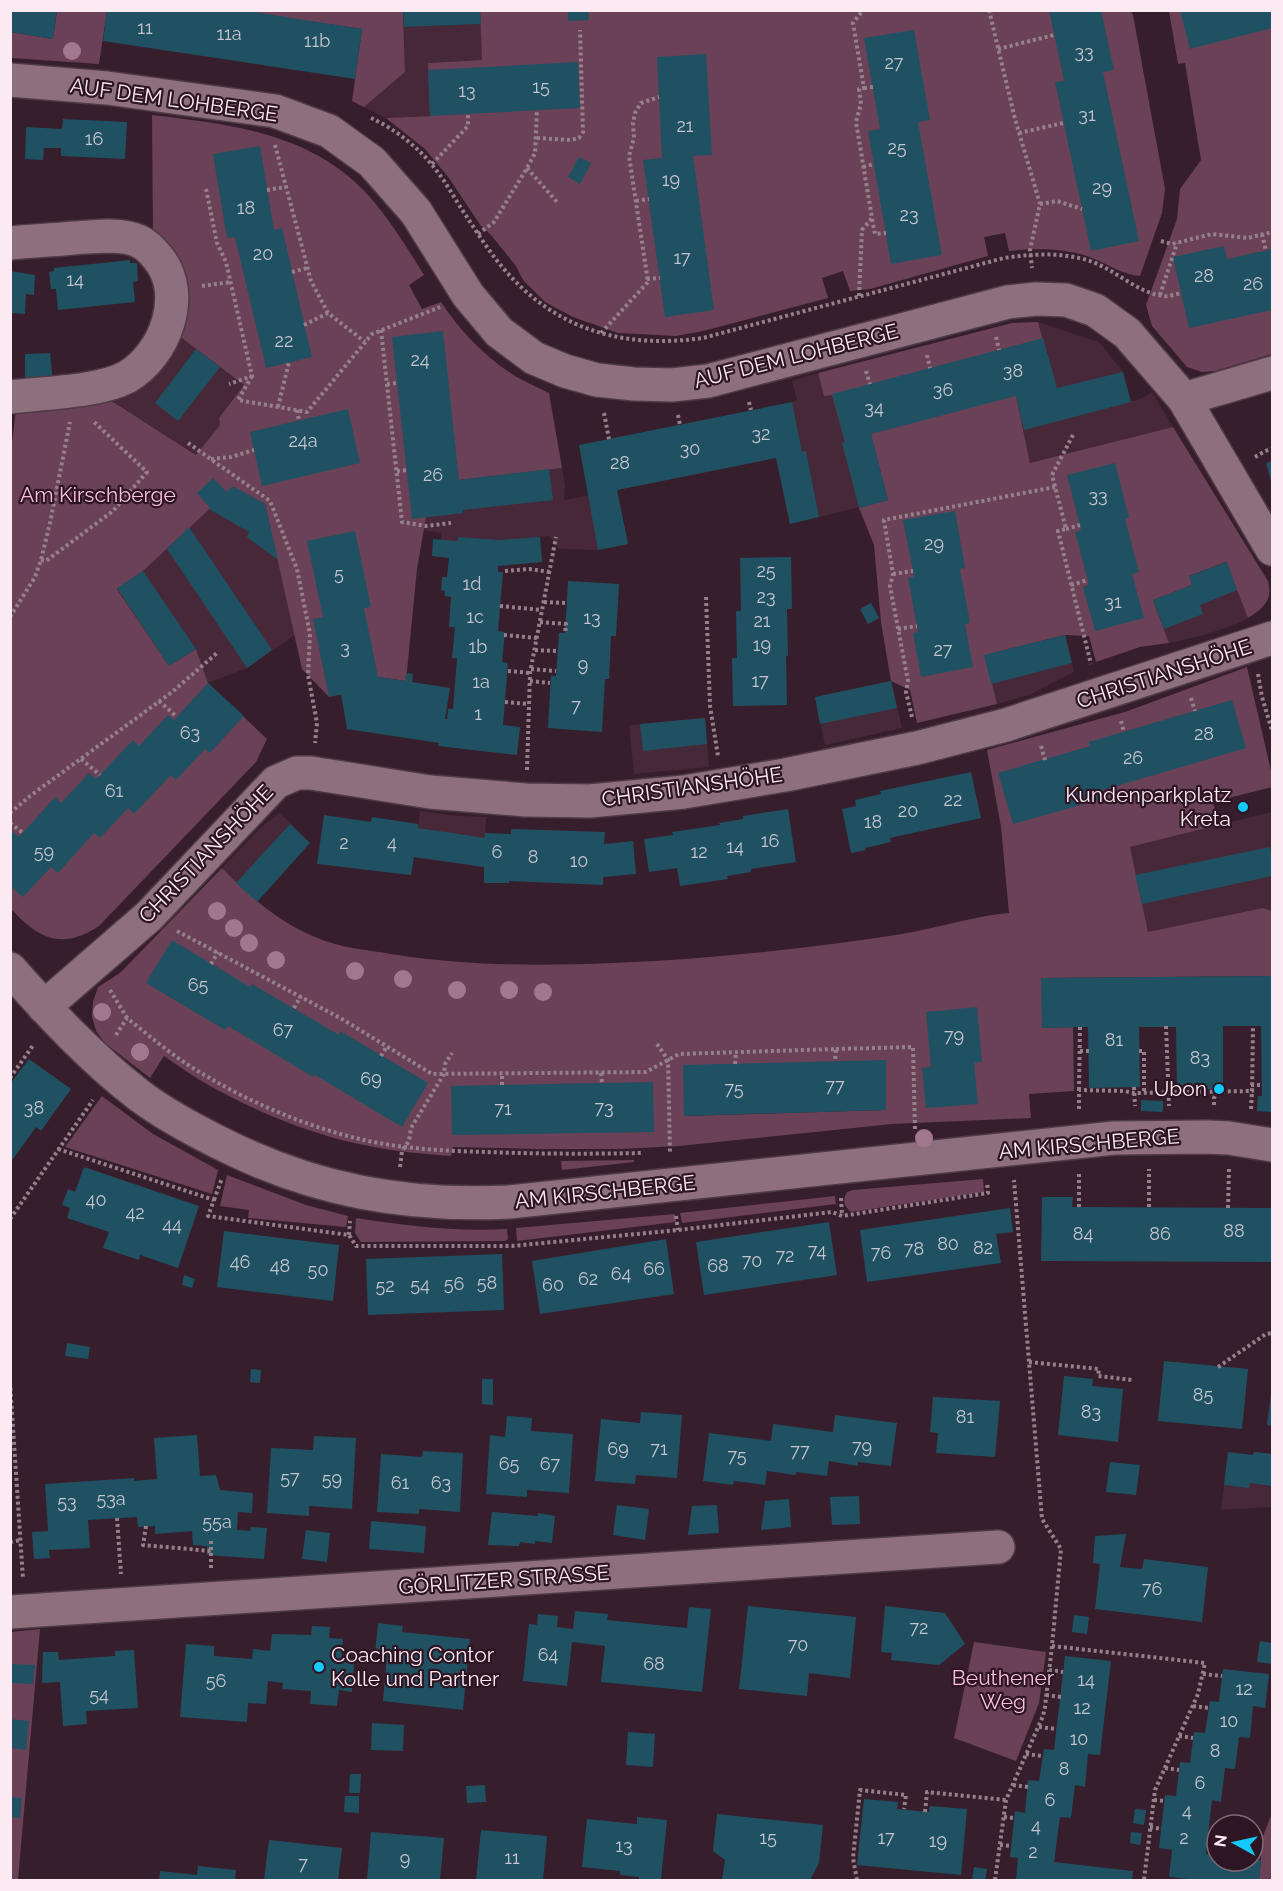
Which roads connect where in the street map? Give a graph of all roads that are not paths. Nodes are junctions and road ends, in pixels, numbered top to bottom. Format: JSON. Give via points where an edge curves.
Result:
{"nodes":[{"id":1,"x":10,"y":80,"type":"edge"},
{"id":2,"x":10,"y":243,"type":"edge"},
{"id":3,"x":1272,"y":373,"type":"edge"},
{"id":4,"x":10,"y":397,"type":"edge"},
{"id":5,"x":1185,"y":399,"type":"junction"},
{"id":6,"x":1272,"y":549,"type":"edge"},
{"id":7,"x":1263,"y":641,"type":"edge"},
{"id":8,"x":10,"y":969,"type":"edge"},
{"id":9,"x":49,"y":1011,"type":"junction"},
{"id":10,"x":1272,"y":1145,"type":"edge"},
{"id":11,"x":998,"y":1547,"type":"dead end"},
{"id":12,"x":10,"y":1612,"type":"edge"}],
"edges":[{"from":1,"to":5,"type":"street","name":"AUF DEM LOHBERGE","via":[[107,88],[274,111],[329,131],[372,162],[416,212],[468,296],[499,332],[534,358],[597,380],[672,385],[708,381],[1008,302],[1036,299],[1066,300],[1095,310],[1127,333]]},
{"from":2,"to":4,"type":"street","via":[[102,236],[129,238],[148,245],[164,265],[172,290],[171,312],[162,338],[150,359],[127,377],[75,396]]},
{"from":3,"to":5,"type":"street"},
{"from":5,"to":6,"type":"street","name":"AUF DEM LOHBERGE"},
{"from":7,"to":9,"type":"street","name":"CHRISTIANSHÖHE","via":[[1006,725],[917,748],[684,792],[622,799],[526,801],[430,792],[297,772],[276,782],[149,916]]},
{"from":8,"to":9,"type":"street","name":"AM KIRSCHBERGE"},
{"from":9,"to":10,"type":"street","name":"AM KIRSCHBERGE","via":[[141,1096],[194,1130],[256,1161],[320,1183],[426,1202],[509,1202],[1114,1138],[1229,1138]]},
{"from":11,"to":12,"type":"street","name":"GÖRLITZER STRASSE"}]}
